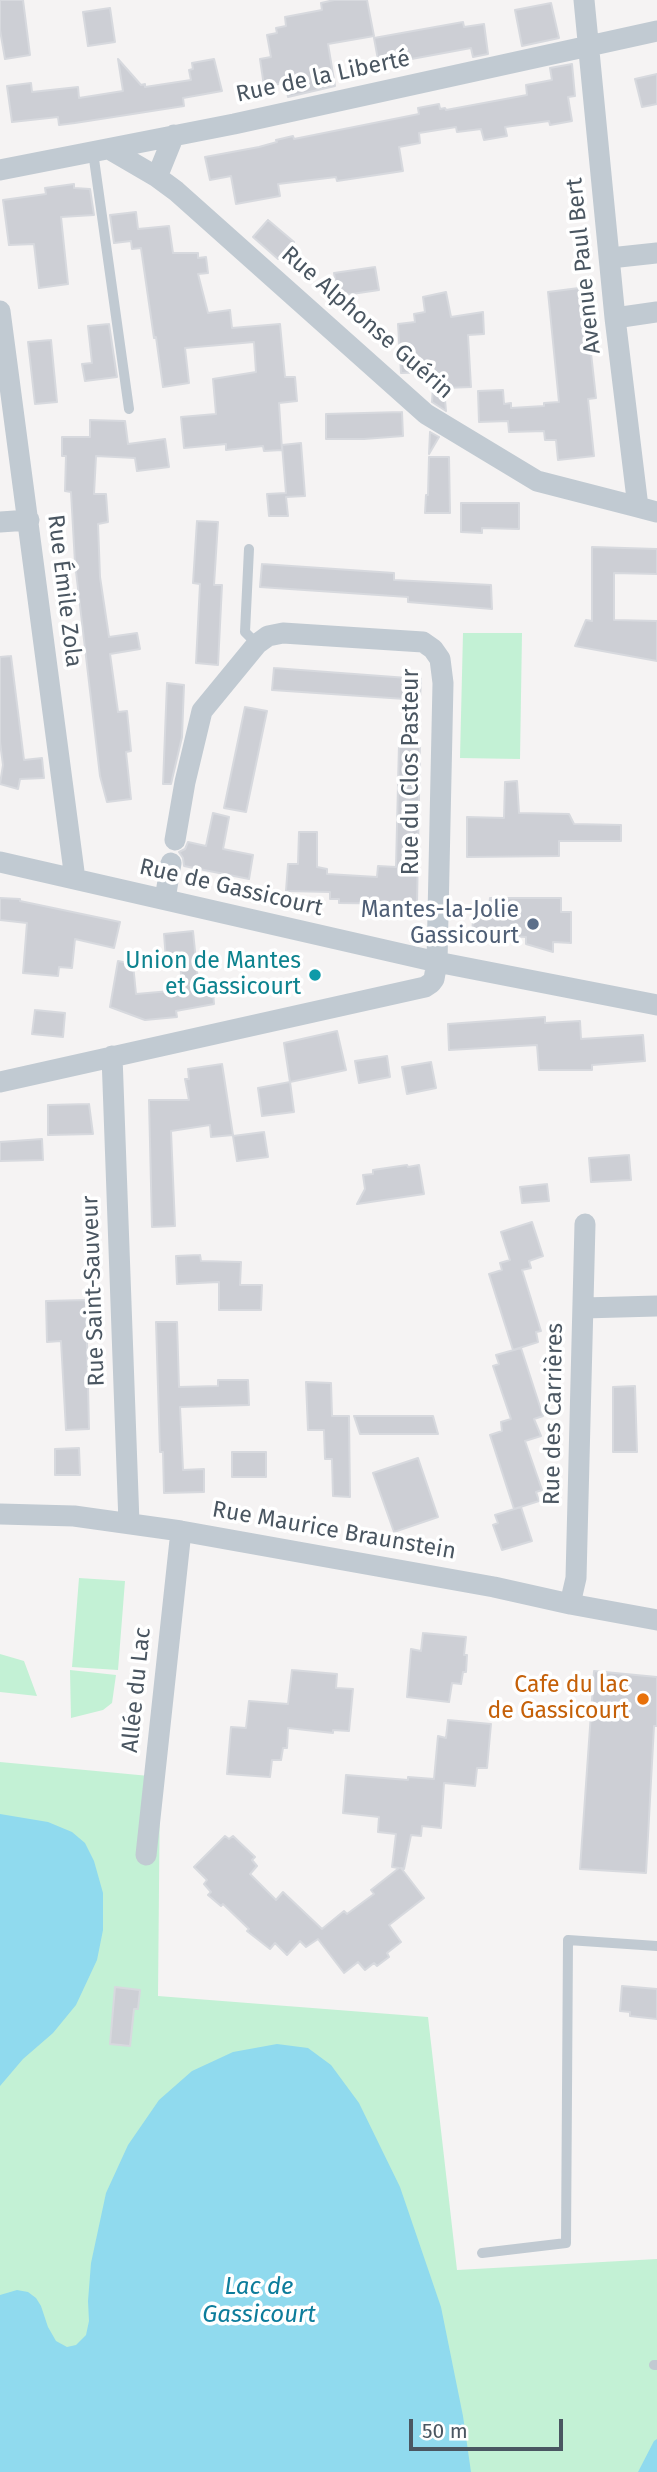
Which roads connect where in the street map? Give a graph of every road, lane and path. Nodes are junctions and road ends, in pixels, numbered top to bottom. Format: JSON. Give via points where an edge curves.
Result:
{"nodes":[{"id":1,"x":584,"y":0,"type":"edge"},
{"id":2,"x":657,"y":31,"type":"edge"},
{"id":3,"x":589,"y":45,"type":"junction"},
{"id":4,"x":174,"y":135,"type":"junction"},
{"id":5,"x":101,"y":151,"type":"junction"},
{"id":6,"x":0,"y":170,"type":"edge"},
{"id":7,"x":157,"y":177,"type":"junction"},
{"id":8,"x":657,"y":253,"type":"edge"},
{"id":9,"x":610,"y":258,"type":"junction"},
{"id":10,"x":0,"y":311,"type":"edge"},
{"id":11,"x":657,"y":312,"type":"edge"},
{"id":12,"x":615,"y":318,"type":"junction"},
{"id":13,"x":130,"y":409,"type":"dead end"},
{"id":14,"x":648,"y":510,"type":"edge"},
{"id":15,"x":29,"y":520,"type":"junction"},
{"id":16,"x":0,"y":522,"type":"edge"},
{"id":17,"x":249,"y":548,"type":"dead end"},
{"id":18,"x":257,"y":644,"type":"junction"},
{"id":19,"x":175,"y":839,"type":"dead end"},
{"id":20,"x":0,"y":862,"type":"edge"},
{"id":21,"x":172,"y":863,"type":"dead end"},
{"id":22,"x":75,"y":879,"type":"junction"},
{"id":23,"x":165,"y":899,"type":"junction"},
{"id":24,"x":437,"y":962,"type":"junction"},
{"id":25,"x":657,"y":1004,"type":"edge"},
{"id":26,"x":112,"y":1056,"type":"junction"},
{"id":27,"x":0,"y":1082,"type":"edge"},
{"id":28,"x":585,"y":1224,"type":"dead end"},
{"id":29,"x":657,"y":1307,"type":"edge"},
{"id":30,"x":583,"y":1308,"type":"junction"},
{"id":31,"x":0,"y":1514,"type":"edge"},
{"id":32,"x":129,"y":1523,"type":"junction"},
{"id":33,"x":181,"y":1531,"type":"junction"},
{"id":34,"x":570,"y":1604,"type":"junction"},
{"id":35,"x":657,"y":1620,"type":"edge"},
{"id":36,"x":146,"y":1855,"type":"dead end"},
{"id":37,"x":657,"y":1946,"type":"edge"},
{"id":38,"x":482,"y":2253,"type":"dead end"}],
"edges":[{"from":1,"to":3,"type":"street","name":"Avenue Paul Bert"},
{"from":2,"to":3,"type":"street","name":"Rue de la Liberté"},
{"from":3,"to":4,"type":"street","name":"Rue de la Liberté"},
{"from":3,"to":9,"type":"street","name":"Avenue Paul Bert"},
{"from":4,"to":5,"type":"street","name":"Rue de la Liberté"},
{"from":4,"to":7,"type":"street"},
{"from":5,"to":6,"type":"street","name":"Rue de la Liberté"},
{"from":5,"to":7,"type":"street","name":"Rue Alphonse Guérin"},
{"from":5,"to":13,"type":"lane"},
{"from":7,"to":14,"type":"street","name":"Rue Alphonse Guérin","via":[[426,414],[537,481]]},
{"from":8,"to":9,"type":"street"},
{"from":9,"to":12,"type":"street","name":"Avenue Paul Bert"},
{"from":10,"to":15,"type":"street","name":"Rue Émile Zola"},
{"from":11,"to":12,"type":"street"},
{"from":12,"to":14,"type":"street","name":"Avenue Paul Bert"},
{"from":15,"to":16,"type":"street"},
{"from":15,"to":22,"type":"street","name":"Rue Émile Zola"},
{"from":17,"to":18,"type":"lane","via":[[245,632]]},
{"from":18,"to":19,"type":"street","via":[[202,711]]},
{"from":18,"to":24,"type":"street","name":"Rue du Clos Pasteur","via":[[283,633],[423,642],[440,659]]},
{"from":20,"to":22,"type":"street","name":"Rue de Gassicourt"},
{"from":21,"to":23,"type":"street"},
{"from":22,"to":23,"type":"street","name":"Rue de Gassicourt"},
{"from":23,"to":24,"type":"street","name":"Rue de Gassicourt"},
{"from":24,"to":25,"type":"street","name":"Rue de Gassicourt"},
{"from":24,"to":26,"type":"street","via":[[434,979],[425,987]]},
{"from":26,"to":27,"type":"street"},
{"from":26,"to":32,"type":"street","name":"Rue Saint-Sauveur"},
{"from":28,"to":30,"type":"street","name":"Rue des Carrières"},
{"from":29,"to":30,"type":"street"},
{"from":30,"to":34,"type":"street","name":"Rue des Carrières","via":[[576,1578]]},
{"from":31,"to":32,"type":"street","name":"Rue Maurice Braunstein"},
{"from":32,"to":33,"type":"street","name":"Rue Maurice Braunstein"},
{"from":33,"to":34,"type":"street","name":"Rue Maurice Braunstein"},
{"from":33,"to":36,"type":"street","name":"Allée du Lac"},
{"from":34,"to":35,"type":"street","name":"Rue Maurice Braunstein"},
{"from":37,"to":38,"type":"lane","via":[[568,1941],[566,2243]]}]}
